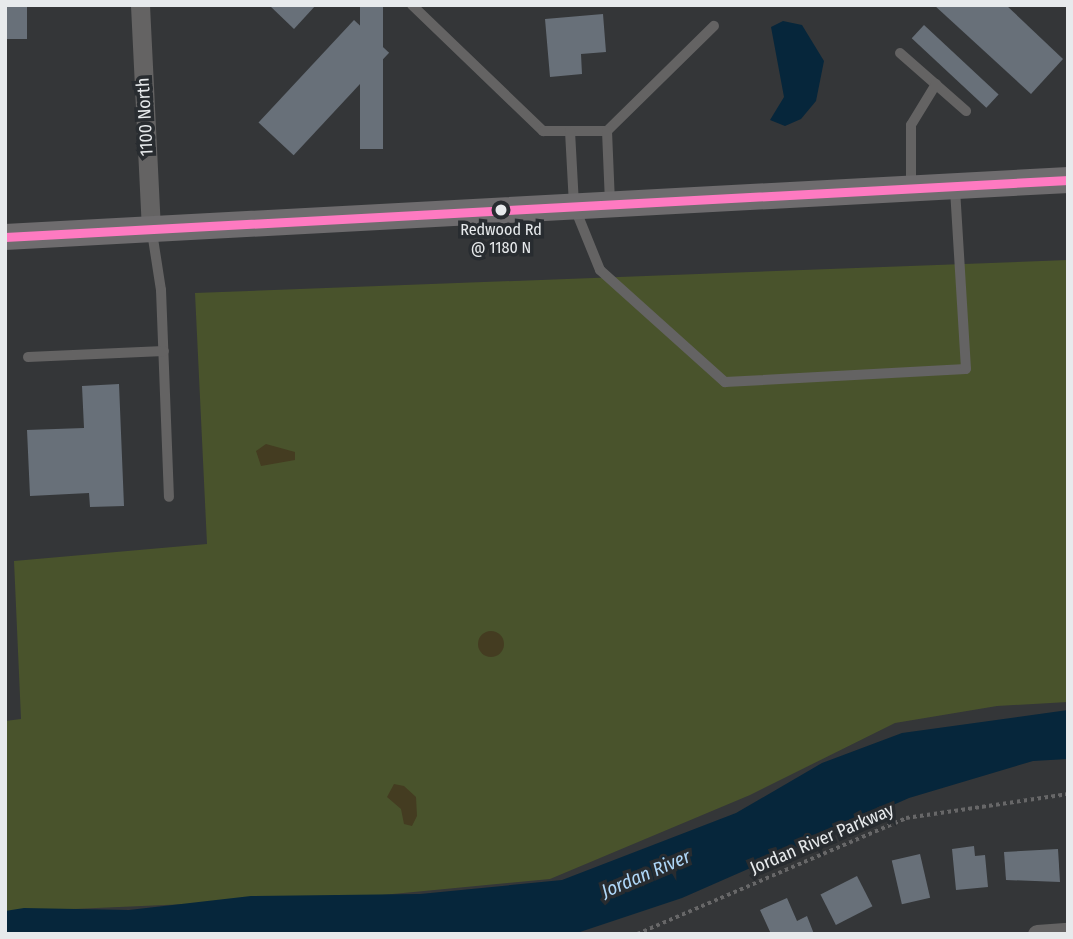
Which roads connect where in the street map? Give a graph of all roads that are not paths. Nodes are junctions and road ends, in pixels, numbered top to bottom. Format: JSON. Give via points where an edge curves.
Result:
{"nodes":[{"id":1,"x":140,"y":5,"type":"edge"},
{"id":2,"x":412,"y":5,"type":"edge"},
{"id":3,"x":714,"y":26,"type":"dead end"},
{"id":4,"x":900,"y":52,"type":"dead end"},
{"id":5,"x":936,"y":84,"type":"junction"},
{"id":6,"x":966,"y":111,"type":"dead end"},
{"id":7,"x":570,"y":131,"type":"junction"},
{"id":8,"x":607,"y":131,"type":"junction"},
{"id":9,"x":1068,"y":180,"type":"edge"},
{"id":10,"x":955,"y":185,"type":"junction"},
{"id":11,"x":911,"y":188,"type":"junction"},
{"id":12,"x":610,"y":205,"type":"junction"},
{"id":13,"x":574,"y":206,"type":"junction"},
{"id":14,"x":151,"y":228,"type":"junction"},
{"id":15,"x":5,"y":237,"type":"edge"},
{"id":16,"x":164,"y":351,"type":"junction"},
{"id":17,"x":28,"y":356,"type":"dead end"},
{"id":18,"x":169,"y":497,"type":"dead end"},
{"id":19,"x":1068,"y":932,"type":"edge"},
{"id":20,"x":1037,"y":934,"type":"edge"}],
"edges":[{"from":1,"to":14,"type":"street","name":"1100 North"},
{"from":2,"to":7,"type":"lane","via":[[543,131]]},
{"from":3,"to":8,"type":"lane"},
{"from":4,"to":5,"type":"lane"},
{"from":5,"to":6,"type":"lane"},
{"from":5,"to":11,"type":"lane","via":[[911,125]]},
{"from":7,"to":8,"type":"lane"},
{"from":7,"to":13,"type":"lane"},
{"from":8,"to":12,"type":"lane"},
{"from":9,"to":10,"type":"main road"},
{"from":10,"to":11,"type":"main road"},
{"from":10,"to":13,"type":"lane","via":[[966,369],[725,382],[600,270]]},
{"from":11,"to":12,"type":"main road"},
{"from":12,"to":13,"type":"main road"},
{"from":13,"to":14,"type":"main road"},
{"from":14,"to":15,"type":"main road"},
{"from":14,"to":16,"type":"lane","via":[[159,262]]},
{"from":16,"to":17,"type":"lane"},
{"from":16,"to":18,"type":"lane"},
{"from":19,"to":20,"type":"street"}]}
